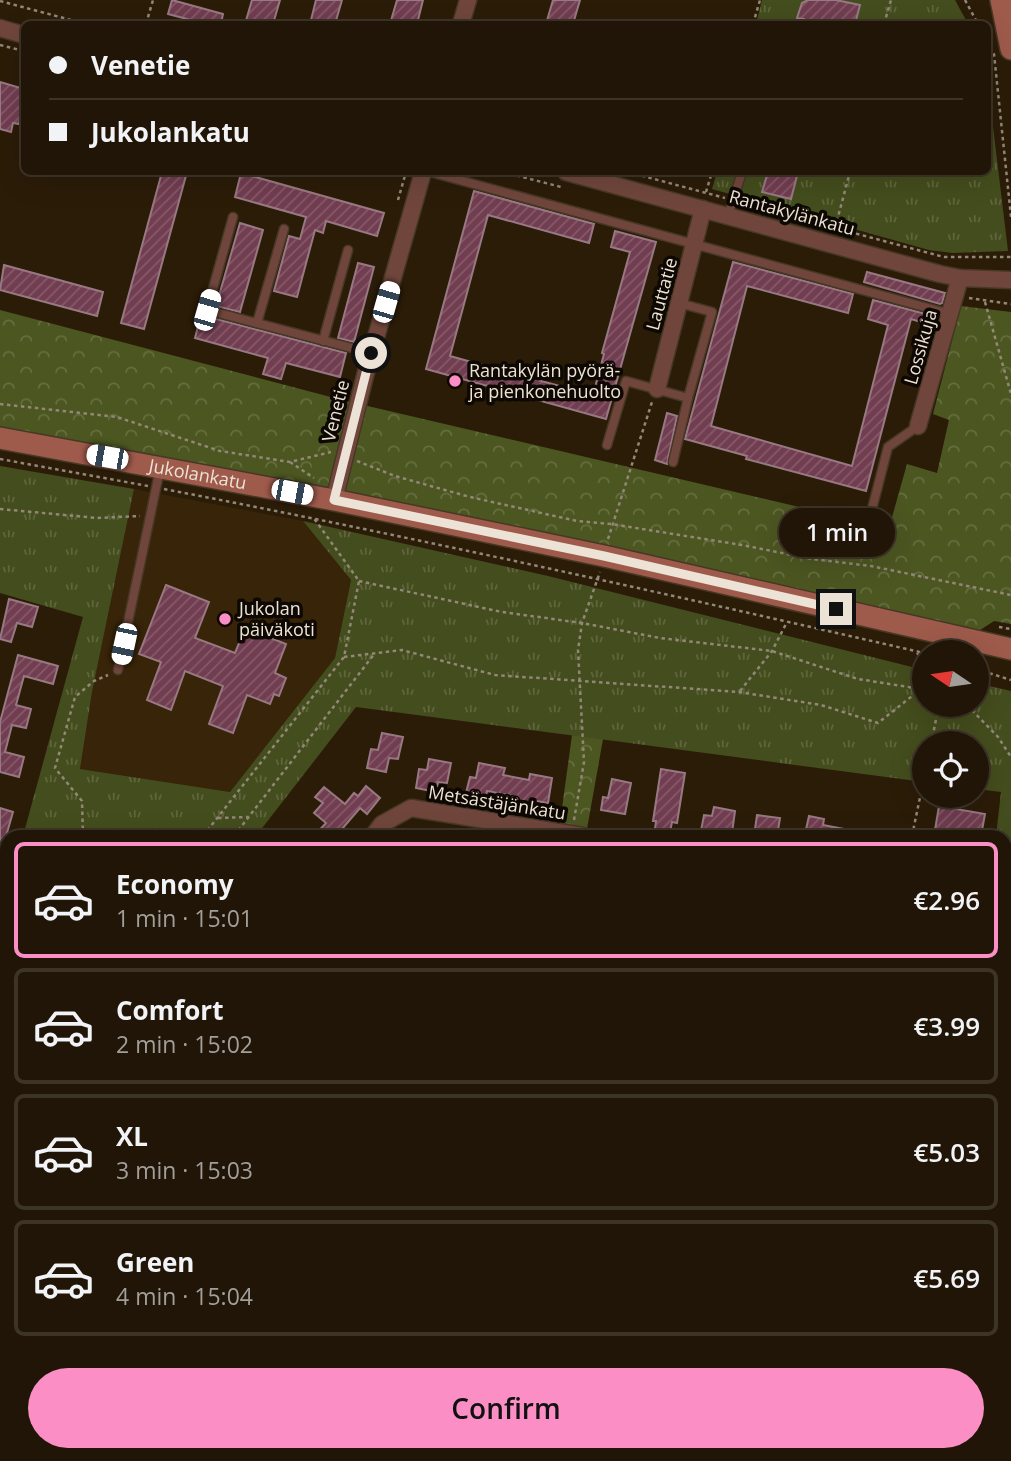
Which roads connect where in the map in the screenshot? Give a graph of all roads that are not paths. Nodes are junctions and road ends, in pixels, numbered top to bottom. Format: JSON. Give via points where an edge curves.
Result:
{"nodes":[{"id":1,"x":468,"y":0,"type":"edge"},
{"id":2,"x":1001,"y":0,"type":"edge"},
{"id":3,"x":462,"y":21,"type":"edge"},
{"id":4,"x":0,"y":28,"type":"edge"},
{"id":5,"x":21,"y":34,"type":"edge"},
{"id":6,"x":1011,"y":49,"type":"edge"},
{"id":7,"x":422,"y":175,"type":"edge"},
{"id":8,"x":441,"y":175,"type":"edge"},
{"id":9,"x":580,"y":175,"type":"edge"},
{"id":10,"x":741,"y":175,"type":"edge"},
{"id":11,"x":704,"y":201,"type":"junction"},
{"id":12,"x":731,"y":208,"type":"junction"},
{"id":13,"x":233,"y":217,"type":"dead end"},
{"id":14,"x":284,"y":229,"type":"dead end"},
{"id":15,"x":695,"y":244,"type":"junction"},
{"id":16,"x":348,"y":250,"type":"dead end"},
{"id":17,"x":960,"y":278,"type":"junction"},
{"id":18,"x":1011,"y":280,"type":"edge"},
{"id":19,"x":679,"y":303,"type":"junction"},
{"id":20,"x":950,"y":314,"type":"junction"},
{"id":21,"x":257,"y":323,"type":"junction"},
{"id":22,"x":323,"y":341,"type":"junction"},
{"id":23,"x":371,"y":353,"type":"junction"},
{"id":24,"x":657,"y":389,"type":"junction"},
{"id":25,"x":688,"y":398,"type":"junction"},
{"id":26,"x":918,"y":426,"type":"joint"},
{"id":27,"x":0,"y":438,"type":"edge"},
{"id":28,"x":607,"y":445,"type":"dead end"},
{"id":29,"x":673,"y":461,"type":"dead end"},
{"id":30,"x":160,"y":466,"type":"junction"},
{"id":31,"x":328,"y":492,"type":"junction"},
{"id":32,"x":872,"y":509,"type":"dead end"},
{"id":33,"x":1011,"y":649,"type":"edge"},
{"id":34,"x":118,"y":670,"type":"road end"},
{"id":35,"x":378,"y":830,"type":"edge"},
{"id":36,"x":546,"y":830,"type":"edge"}],
"edges":[{"from":1,"to":3,"type":"street"},
{"from":2,"to":6,"type":"main road"},
{"from":4,"to":5,"type":"street"},
{"from":7,"to":23,"type":"street","name":"Venetie"},
{"from":8,"to":15,"type":"lane"},
{"from":9,"to":11,"type":"street","name":"Rantakylänkatu"},
{"from":10,"to":12,"type":"lane"},
{"from":11,"to":12,"type":"street","name":"Rantakylänkatu"},
{"from":11,"to":15,"type":"street","name":"Lauttatie"},
{"from":12,"to":17,"type":"street","name":"Rantakylänkatu"},
{"from":13,"to":21,"type":"lane","via":[[207,310]]},
{"from":14,"to":21,"type":"lane"},
{"from":15,"to":19,"type":"street","name":"Lauttatie"},
{"from":15,"to":20,"type":"lane"},
{"from":16,"to":22,"type":"lane"},
{"from":17,"to":18,"type":"street","name":"Rantakylänkatu"},
{"from":17,"to":20,"type":"street","name":"Lossikuja"},
{"from":19,"to":24,"type":"street","name":"Lauttatie"},
{"from":19,"to":25,"type":"lane","via":[[712,312]]},
{"from":20,"to":26,"type":"street","name":"Lossikuja"},
{"from":21,"to":22,"type":"lane"},
{"from":22,"to":23,"type":"lane"},
{"from":23,"to":31,"type":"street","name":"Venetie","via":[[344,456]]},
{"from":24,"to":25,"type":"lane"},
{"from":24,"to":28,"type":"lane","via":[[626,381]]},
{"from":25,"to":29,"type":"lane"},
{"from":26,"to":32,"type":"lane","via":[[888,447]]},
{"from":27,"to":30,"type":"main road","name":"Jukolankatu"},
{"from":30,"to":31,"type":"main road","name":"Jukolankatu"},
{"from":30,"to":34,"type":"lane"},
{"from":31,"to":33,"type":"main road","name":"Jukolankatu"},
{"from":35,"to":36,"type":"street","name":"Metsästäjänkatu","via":[[411,808]]}]}
